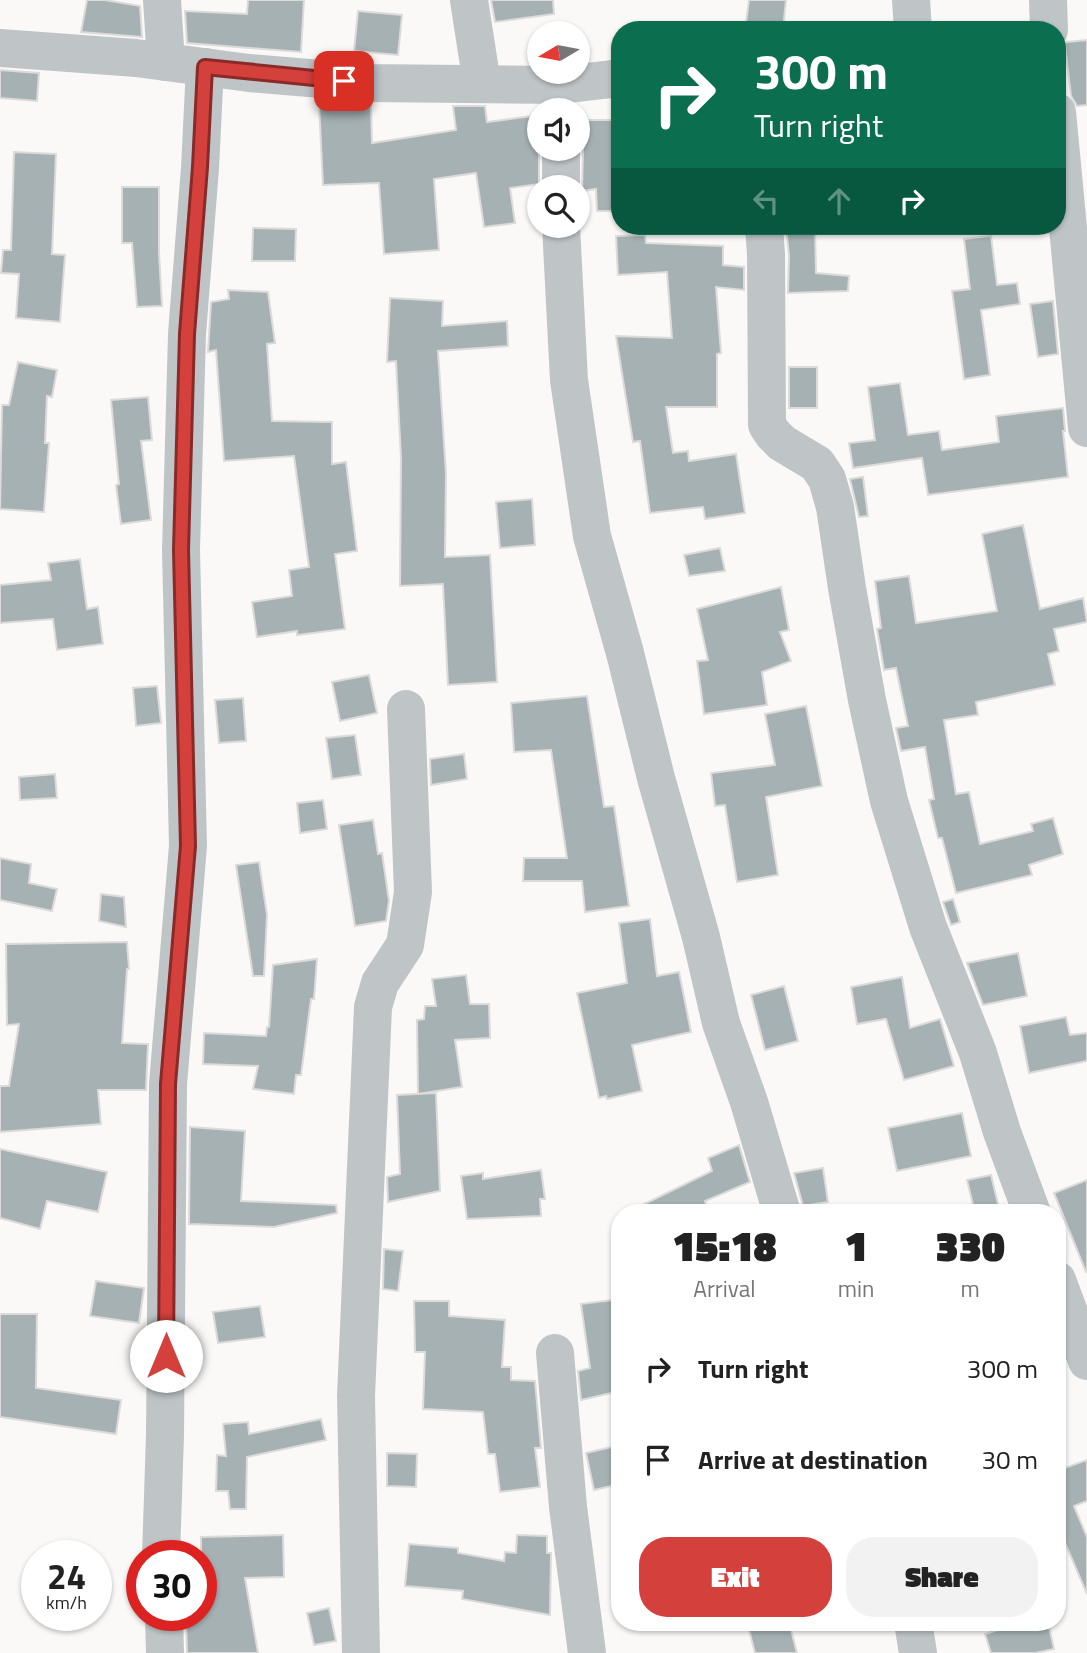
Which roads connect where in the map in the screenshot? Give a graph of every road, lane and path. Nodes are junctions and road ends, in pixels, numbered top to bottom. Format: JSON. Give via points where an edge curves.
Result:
{"nodes":[{"id":1,"x":162,"y":0,"type":"edge"},
{"id":2,"x":469,"y":0,"type":"edge"},
{"id":3,"x":911,"y":0,"type":"edge"},
{"id":4,"x":1048,"y":0,"type":"edge"},
{"id":5,"x":912,"y":21,"type":"edge"},
{"id":6,"x":1049,"y":21,"type":"edge"},
{"id":7,"x":0,"y":48,"type":"edge"},
{"id":8,"x":166,"y":62,"type":"junction"},
{"id":9,"x":205,"y":67,"type":"junction"},
{"id":10,"x":611,"y":81,"type":"edge"},
{"id":11,"x":482,"y":84,"type":"junction"},
{"id":12,"x":561,"y":98,"type":"edge"},
{"id":13,"x":1066,"y":207,"type":"edge"},
{"id":14,"x":765,"y":235,"type":"edge"},
{"id":15,"x":562,"y":238,"type":"edge"},
{"id":16,"x":1087,"y":428,"type":"edge"},
{"id":17,"x":406,"y":709,"type":"dead end"},
{"id":18,"x":779,"y":1204,"type":"edge"},
{"id":19,"x":1029,"y":1204,"type":"edge"},
{"id":20,"x":1066,"y":1304,"type":"edge"},
{"id":21,"x":555,"y":1353,"type":"dead end"},
{"id":22,"x":1087,"y":1361,"type":"edge"},
{"id":23,"x":162,"y":1540,"type":"edge"},
{"id":24,"x":164,"y":1631,"type":"edge"},
{"id":25,"x":914,"y":1631,"type":"edge"},
{"id":26,"x":165,"y":1653,"type":"edge"},
{"id":27,"x":361,"y":1653,"type":"edge"},
{"id":28,"x":587,"y":1653,"type":"edge"},
{"id":29,"x":918,"y":1653,"type":"edge"}],
"edges":[{"from":1,"to":8,"type":"street"},
{"from":2,"to":11,"type":"street"},
{"from":3,"to":5,"type":"street"},
{"from":4,"to":6,"type":"street"},
{"from":7,"to":8,"type":"street"},
{"from":8,"to":9,"type":"street"},
{"from":9,"to":11,"type":"street","via":[[368,83]]},
{"from":9,"to":23,"type":"street","via":[[187,334],[181,550],[188,846],[168,1084]]},
{"from":10,"to":12,"type":"street"},
{"from":11,"to":12,"type":"street"},
{"from":13,"to":16,"type":"street"},
{"from":14,"to":19,"type":"street","via":[[766,425],[782,443],[817,464],[827,479],[890,801],[928,926],[978,1053]]},
{"from":15,"to":18,"type":"street","via":[[569,380],[592,536],[721,1023]]},
{"from":17,"to":27,"type":"street","via":[[413,892],[405,945],[380,983],[373,1007],[356,1395]]},
{"from":20,"to":22,"type":"street"},
{"from":21,"to":28,"type":"street"},
{"from":24,"to":26,"type":"street"},
{"from":25,"to":29,"type":"street"}]}
